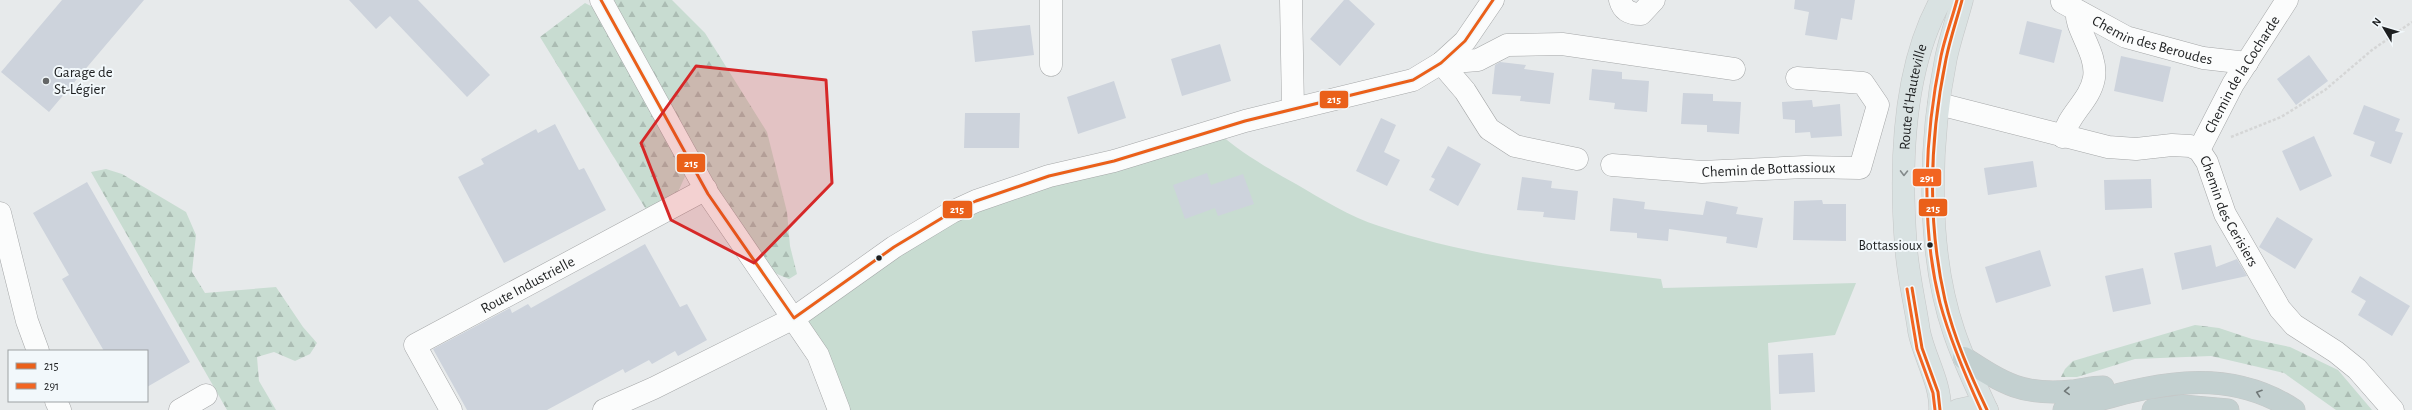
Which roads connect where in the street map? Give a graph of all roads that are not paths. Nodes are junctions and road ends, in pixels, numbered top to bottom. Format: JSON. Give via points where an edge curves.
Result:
{"nodes":[{"id":1,"x":601,"y":0,"type":"edge"},
{"id":2,"x":1051,"y":0,"type":"edge"},
{"id":3,"x":1291,"y":0,"type":"edge"},
{"id":4,"x":1493,"y":0,"type":"edge"},
{"id":5,"x":1620,"y":0,"type":"edge"},
{"id":6,"x":1654,"y":0,"type":"edge"},
{"id":7,"x":1941,"y":0,"type":"edge"},
{"id":8,"x":1962,"y":0,"type":"edge"},
{"id":9,"x":2287,"y":0,"type":"edge"},
{"id":10,"x":2247,"y":63,"type":"junction"},
{"id":11,"x":1441,"y":64,"type":"junction"},
{"id":12,"x":1051,"y":65,"type":"dead end"},
{"id":13,"x":1734,"y":69,"type":"dead end"},
{"id":14,"x":1796,"y":78,"type":"dead end"},
{"id":15,"x":1939,"y":104,"type":"junction"},
{"id":16,"x":1878,"y":105,"type":"junction"},
{"id":17,"x":1909,"y":106,"type":"junction"},
{"id":18,"x":1293,"y":108,"type":"junction"},
{"id":19,"x":2063,"y":137,"type":"junction"},
{"id":20,"x":2199,"y":150,"type":"junction"},
{"id":21,"x":1577,"y":159,"type":"dead end"},
{"id":22,"x":1612,"y":165,"type":"dead end"},
{"id":23,"x":706,"y":189,"type":"junction"},
{"id":24,"x":0,"y":213,"type":"edge"},
{"id":25,"x":794,"y":318,"type":"junction"},
{"id":26,"x":38,"y":350,"type":"edge"},
{"id":27,"x":1964,"y":358,"type":"junction"},
{"id":28,"x":2134,"y":389,"type":"junction"},
{"id":29,"x":206,"y":394,"type":"dead end"},
{"id":30,"x":180,"y":410,"type":"edge"},
{"id":31,"x":451,"y":410,"type":"edge"},
{"id":32,"x":604,"y":410,"type":"edge"},
{"id":33,"x":839,"y":410,"type":"edge"},
{"id":34,"x":1940,"y":410,"type":"edge"},
{"id":35,"x":1958,"y":410,"type":"edge"},
{"id":36,"x":1987,"y":410,"type":"edge"},
{"id":37,"x":2064,"y":410,"type":"edge"},
{"id":38,"x":2153,"y":410,"type":"edge"},
{"id":39,"x":2228,"y":410,"type":"edge"},
{"id":40,"x":2294,"y":410,"type":"edge"},
{"id":41,"x":2393,"y":410,"type":"edge"}],
"edges":[{"from":1,"to":23,"type":"street"},
{"from":2,"to":12,"type":"street"},
{"from":3,"to":18,"type":"street"},
{"from":4,"to":11,"type":"street","via":[[1465,41]]},
{"from":5,"to":6,"type":"street","via":[[1626,11],[1635,14],[1641,14]]},
{"from":7,"to":17,"type":"main road","name":"Route d'Hauteville","via":[[1922,47]]},
{"from":8,"to":15,"type":"main road","name":"Route d'Hauteville","via":[[1946,57]]},
{"from":9,"to":10,"type":"street","name":"Chemin de la Cocharde"},
{"from":10,"to":19,"type":"street","name":"Chemin des Beroudes","via":[[2203,58],[2126,37],[2070,6],[2092,56],[2094,78],[2089,93],[2070,117]]},
{"from":10,"to":20,"type":"street","name":"Chemin de la Cocharde","via":[[2233,84]]},
{"from":11,"to":13,"type":"street","via":[[1478,60],[1507,45],[1562,44]]},
{"from":11,"to":18,"type":"street","via":[[1413,80],[1338,100]]},
{"from":11,"to":21,"type":"street","via":[[1465,91],[1489,129],[1515,146]]},
{"from":14,"to":16,"type":"street","via":[[1863,83]]},
{"from":15,"to":17,"type":"main road"},
{"from":15,"to":19,"type":"street","name":"Chemin des Cerisiers"},
{"from":15,"to":27,"type":"main road","name":"Route d'Hauteville","via":[[1934,173],[1936,247],[1954,331]]},
{"from":16,"to":17,"type":"street"},
{"from":16,"to":22,"type":"street","name":"Chemin de Bottassioux","via":[[1860,168],[1805,167],[1702,172]]},
{"from":17,"to":34,"type":"main road","name":"Route d'Hauteville","one_way":true,"via":[[1904,171],[1906,248],[1922,348],[1938,392]]},
{"from":18,"to":25,"type":"street","via":[[1114,161],[1049,176],[976,201],[952,212],[894,247]]},
{"from":19,"to":20,"type":"street","name":"Chemin des Cerisiers","via":[[2122,149],[2149,149],[2172,145],[2190,146]]},
{"from":20,"to":41,"type":"street","name":"Chemin des Cerisiers","via":[[2207,162],[2225,214],[2280,309],[2294,325],[2357,368]]},
{"from":23,"to":25,"type":"street"},
{"from":23,"to":31,"type":"street","name":"Route Industrielle","via":[[415,345]]},
{"from":24,"to":26,"type":"street","via":[[27,321]]},
{"from":25,"to":32,"type":"street"},
{"from":25,"to":33,"type":"street","via":[[818,355]]},
{"from":28,"to":27,"type":"highway","one_way":true,"via":[[2108,386],[2056,392],[2022,389],[2005,384]]},
{"from":27,"to":36,"type":"main road","name":"Route d'Hauteville"},
{"from":28,"to":37,"type":"highway"},
{"from":40,"to":28,"type":"highway","one_way":true,"via":[[2259,392],[2229,385],[2202,382],[2167,383]]},
{"from":29,"to":30,"type":"street"},
{"from":35,"to":36,"type":"main road"},
{"from":38,"to":39,"type":"highway","via":[[2183,406]]}]}
